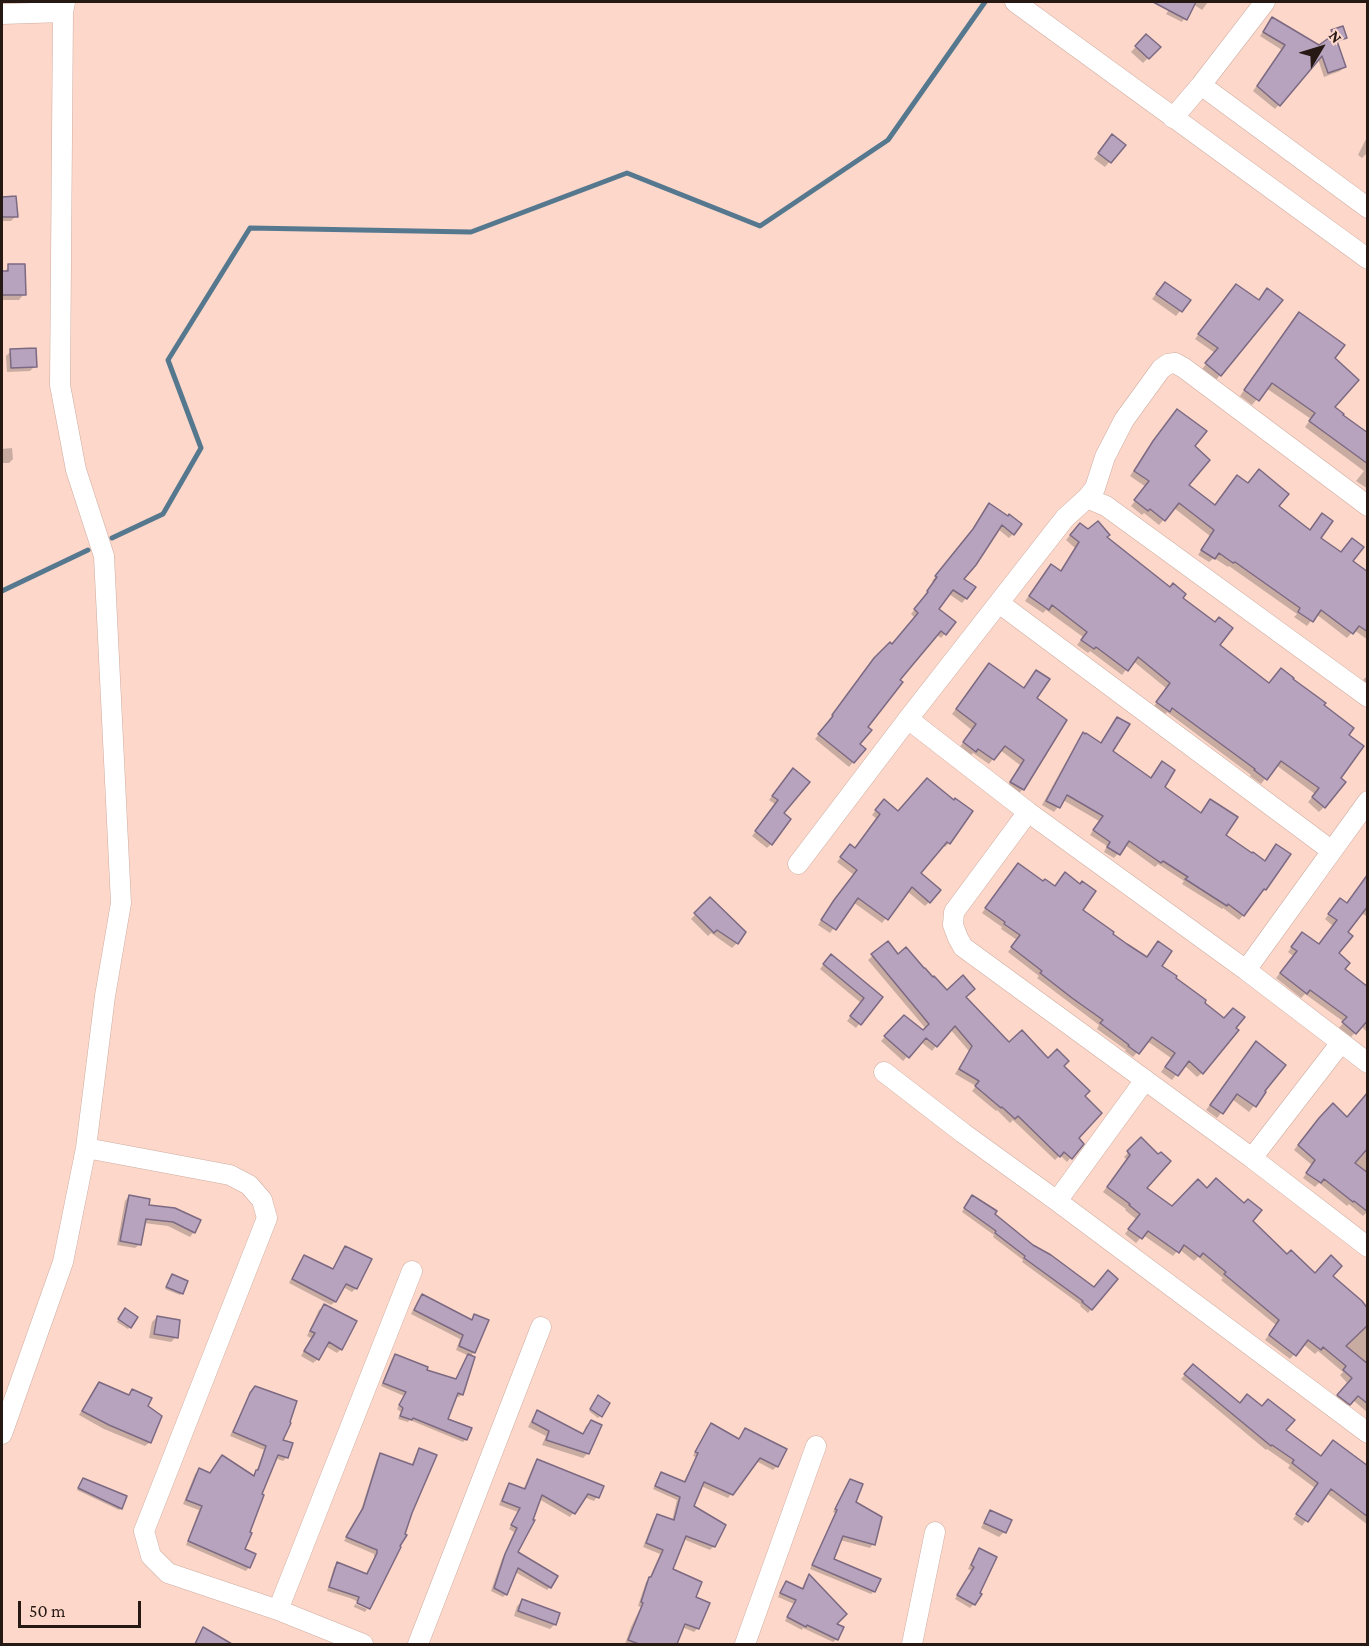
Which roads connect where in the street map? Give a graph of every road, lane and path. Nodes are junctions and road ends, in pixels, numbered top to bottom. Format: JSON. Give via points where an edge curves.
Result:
{"nodes":[{"id":1,"x":1265,"y":2,"type":"edge"},
{"id":2,"x":1017,"y":3,"type":"edge"},
{"id":3,"x":64,"y":7,"type":"edge"},
{"id":4,"x":2,"y":14,"type":"edge"},
{"id":5,"x":1201,"y":85,"type":"junction"},
{"id":6,"x":1173,"y":118,"type":"junction"},
{"id":7,"x":1368,"y":208,"type":"edge"},
{"id":8,"x":1368,"y":259,"type":"edge"},
{"id":9,"x":1087,"y":498,"type":"junction"},
{"id":10,"x":1368,"y":506,"type":"edge"},
{"id":11,"x":999,"y":603,"type":"junction"},
{"id":12,"x":1368,"y":697,"type":"edge"},
{"id":13,"x":908,"y":719,"type":"junction"},
{"id":14,"x":1368,"y":801,"type":"edge"},
{"id":15,"x":1029,"y":812,"type":"junction"},
{"id":16,"x":1332,"y":851,"type":"junction"},
{"id":17,"x":798,"y":864,"type":"dead end"},
{"id":18,"x":1246,"y":970,"type":"junction"},
{"id":19,"x":1340,"y":1044,"type":"junction"},
{"id":20,"x":1368,"y":1063,"type":"edge"},
{"id":21,"x":884,"y":1072,"type":"dead end"},
{"id":22,"x":1145,"y":1080,"type":"junction"},
{"id":23,"x":86,"y":1148,"type":"junction"},
{"id":24,"x":1252,"y":1158,"type":"junction"},
{"id":25,"x":1058,"y":1201,"type":"junction"},
{"id":26,"x":1368,"y":1247,"type":"edge"},
{"id":27,"x":412,"y":1271,"type":"dead end"},
{"id":28,"x":541,"y":1327,"type":"dead end"},
{"id":29,"x":1368,"y":1432,"type":"edge"},
{"id":30,"x":2,"y":1434,"type":"edge"},
{"id":31,"x":816,"y":1446,"type":"dead end"},
{"id":32,"x":935,"y":1533,"type":"dead end"},
{"id":33,"x":278,"y":1610,"type":"junction"},
{"id":34,"x":363,"y":1644,"type":"edge"},
{"id":35,"x":418,"y":1644,"type":"edge"},
{"id":36,"x":745,"y":1644,"type":"edge"},
{"id":37,"x":912,"y":1644,"type":"edge"}],
"edges":[{"from":1,"to":5,"type":"street"},
{"from":2,"to":6,"type":"street"},
{"from":3,"to":4,"type":"street"},
{"from":3,"to":23,"type":"street","via":[[60,386],[76,470],[104,556],[121,903]]},
{"from":5,"to":6,"type":"street"},
{"from":5,"to":7,"type":"street"},
{"from":6,"to":8,"type":"street"},
{"from":9,"to":10,"type":"street","via":[[1124,420],[1161,369],[1175,363]]},
{"from":9,"to":11,"type":"street","via":[[1065,518]]},
{"from":9,"to":12,"type":"street","via":[[1118,514]]},
{"from":11,"to":13,"type":"street"},
{"from":11,"to":16,"type":"street"},
{"from":13,"to":15,"type":"street"},
{"from":13,"to":17,"type":"street"},
{"from":14,"to":16,"type":"street"},
{"from":15,"to":18,"type":"street"},
{"from":15,"to":22,"type":"street","via":[[954,912],[958,938],[975,957]]},
{"from":16,"to":18,"type":"street"},
{"from":18,"to":19,"type":"street"},
{"from":19,"to":20,"type":"street"},
{"from":19,"to":24,"type":"street"},
{"from":21,"to":25,"type":"street"},
{"from":22,"to":24,"type":"street"},
{"from":22,"to":25,"type":"street"},
{"from":23,"to":30,"type":"street","via":[[63,1262]]},
{"from":23,"to":33,"type":"street","via":[[231,1175],[249,1185],[262,1200],[267,1218],[144,1531],[152,1556],[168,1573]]},
{"from":24,"to":26,"type":"street"},
{"from":25,"to":29,"type":"street"},
{"from":27,"to":33,"type":"street"},
{"from":28,"to":35,"type":"street"},
{"from":31,"to":36,"type":"street"},
{"from":32,"to":37,"type":"street"},
{"from":33,"to":34,"type":"street"}]}
